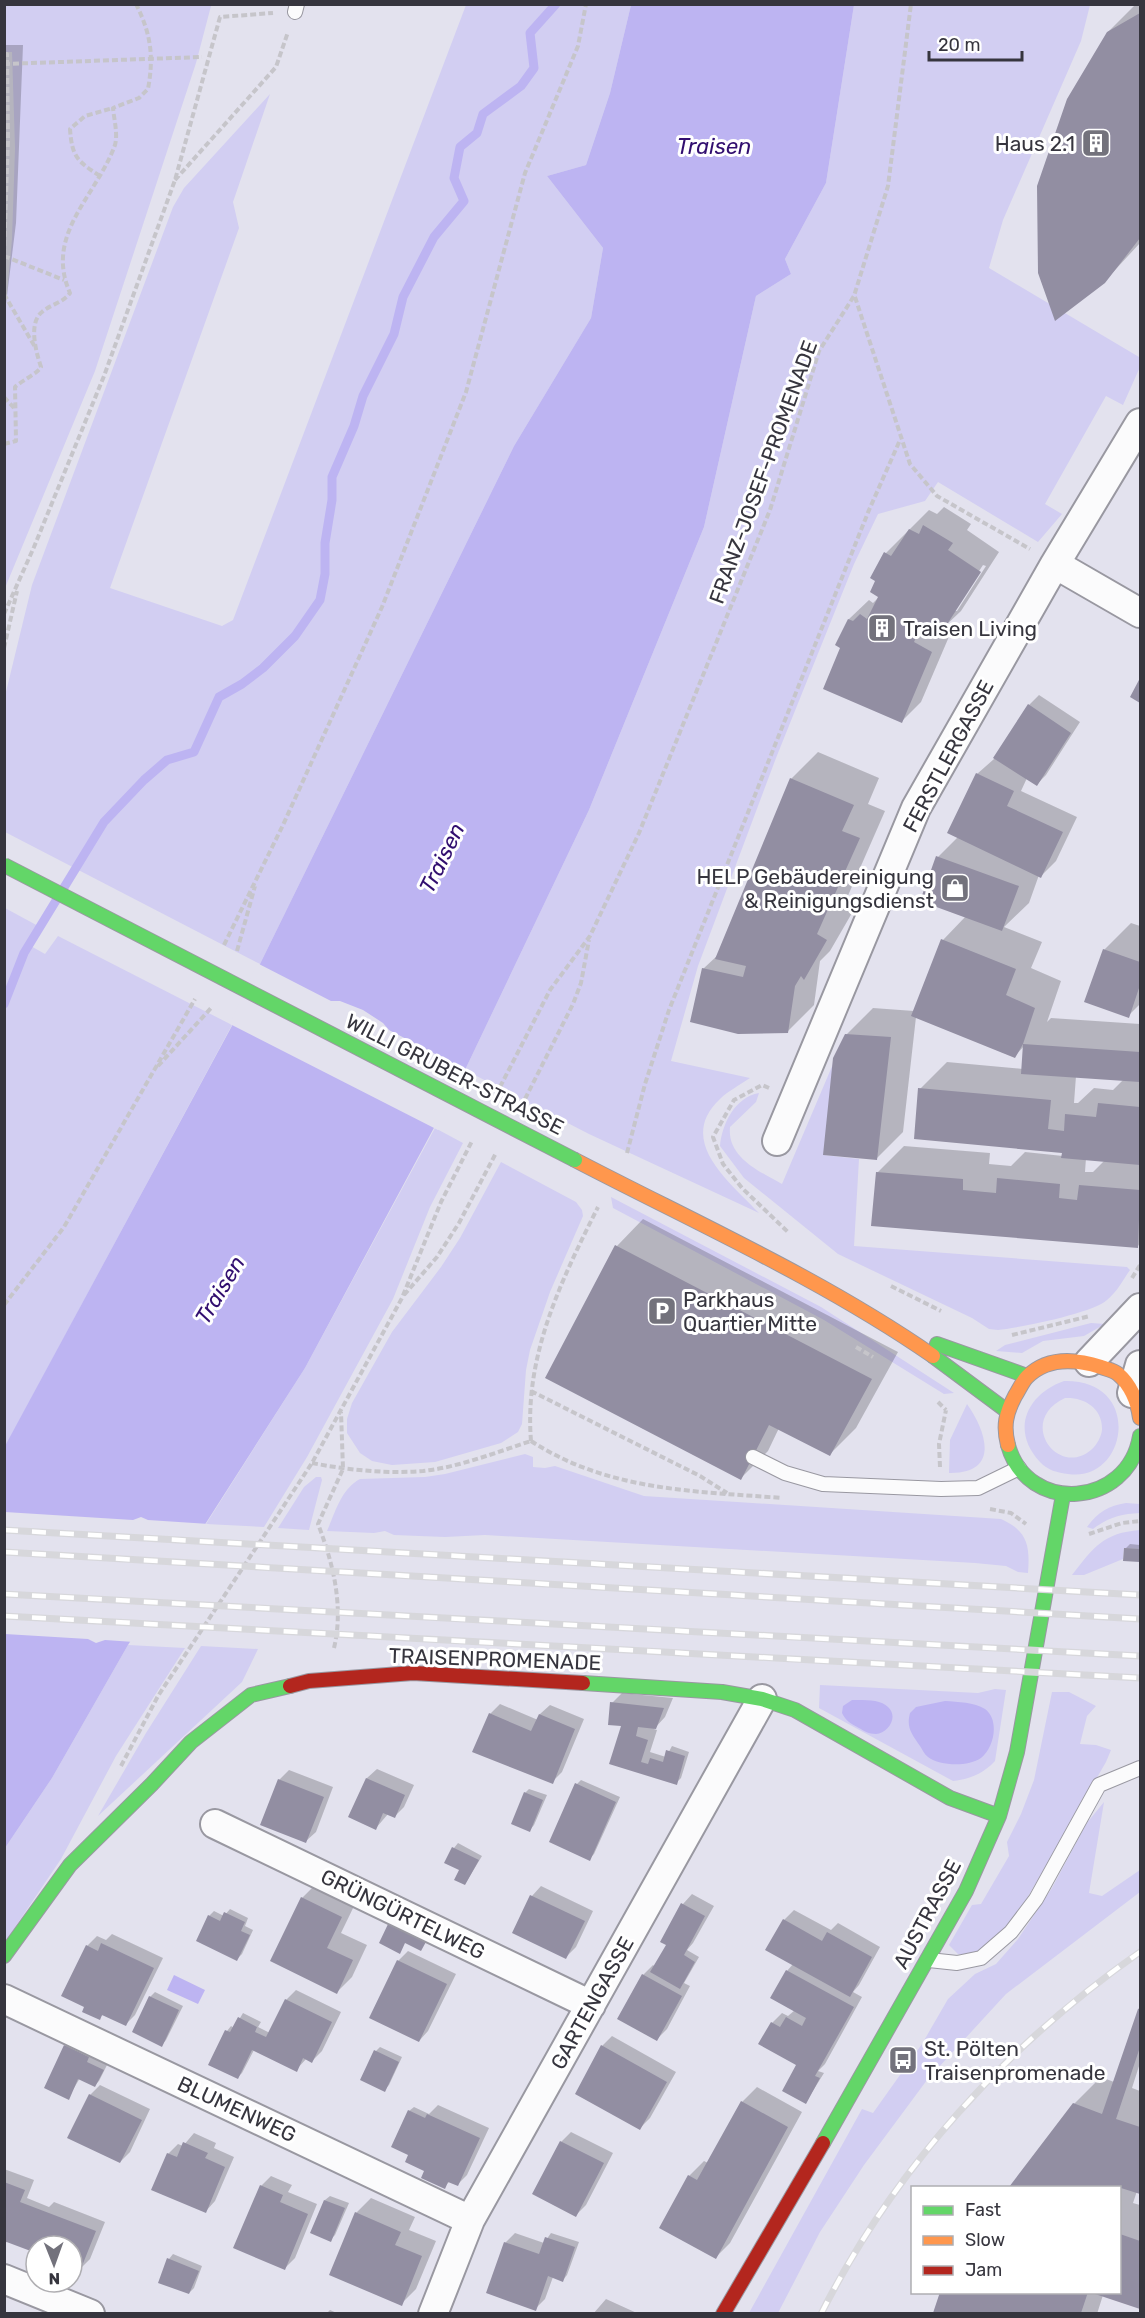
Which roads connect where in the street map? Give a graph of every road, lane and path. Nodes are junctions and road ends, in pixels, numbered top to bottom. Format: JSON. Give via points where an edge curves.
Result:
{"nodes":[{"id":1,"x":136,"y":4,"type":"edge"},
{"id":2,"x":586,"y":4,"type":"edge"},
{"id":3,"x":911,"y":4,"type":"edge"},
{"id":4,"x":296,"y":8,"type":"edge"},
{"id":5,"x":4,"y":54,"type":"edge"},
{"id":6,"x":209,"y":57,"type":"junction"},
{"id":7,"x":4,"y":64,"type":"edge"},
{"id":8,"x":113,"y":108,"type":"junction"},
{"id":9,"x":100,"y":176,"type":"junction"},
{"id":10,"x":175,"y":180,"type":"junction"},
{"id":11,"x":4,"y":256,"type":"edge"},
{"id":12,"x":64,"y":280,"type":"junction"},
{"id":13,"x":4,"y":294,"type":"edge"},
{"id":14,"x":854,"y":296,"type":"junction"},
{"id":15,"x":35,"y":348,"type":"junction"},
{"id":16,"x":4,"y":397,"type":"edge"},
{"id":17,"x":14,"y":408,"type":"junction"},
{"id":18,"x":1140,"y":423,"type":"edge"},
{"id":19,"x":900,"y":440,"type":"junction"},
{"id":20,"x":4,"y":444,"type":"edge"},
{"id":21,"x":1055,"y":564,"type":"junction"},
{"id":22,"x":19,"y":582,"type":"junction"},
{"id":23,"x":1140,"y":613,"type":"edge"},
{"id":24,"x":4,"y":614,"type":"edge"},
{"id":25,"x":4,"y":648,"type":"edge"},
{"id":26,"x":4,"y":865,"type":"edge"},
{"id":27,"x":258,"y":877,"type":"junction"},
{"id":28,"x":590,"y":936,"type":"junction"},
{"id":29,"x":227,"y":939,"type":"dead end"},
{"id":30,"x":239,"y":945,"type":"dead end"},
{"id":31,"x":185,"y":1016,"type":"dead end"},
{"id":32,"x":202,"y":1018,"type":"dead end"},
{"id":33,"x":154,"y":1071,"type":"junction"},
{"id":34,"x":506,"y":1076,"type":"dead end"},
{"id":35,"x":532,"y":1087,"type":"dead end"},
{"id":36,"x":777,"y":1141,"type":"dead end"},
{"id":37,"x":627,"y":1155,"type":"dead end"},
{"id":38,"x":461,"y":1161,"type":"dead end"},
{"id":39,"x":487,"y":1170,"type":"dead end"},
{"id":40,"x":598,"y":1207,"type":"dead end"},
{"id":41,"x":402,"y":1298,"type":"junction"},
{"id":42,"x":4,"y":1305,"type":"edge"},
{"id":43,"x":1140,"y":1308,"type":"edge"},
{"id":44,"x":1094,"y":1315,"type":"dead end"},
{"id":45,"x":885,"y":1323,"type":"junction"},
{"id":46,"x":1005,"y":1337,"type":"dead end"},
{"id":47,"x":1089,"y":1362,"type":"junction"},
{"id":48,"x":1140,"y":1365,"type":"edge"},
{"id":49,"x":1027,"y":1376,"type":"junction"},
{"id":50,"x":531,"y":1391,"type":"junction"},
{"id":51,"x":1136,"y":1406,"type":"edge"},
{"id":52,"x":341,"y":1409,"type":"junction"},
{"id":53,"x":946,"y":1410,"type":"dead end"},
{"id":54,"x":1006,"y":1411,"type":"junction"},
{"id":55,"x":1140,"y":1437,"type":"edge"},
{"id":56,"x":531,"y":1441,"type":"junction"},
{"id":57,"x":753,"y":1457,"type":"dead end"},
{"id":58,"x":312,"y":1463,"type":"junction"},
{"id":59,"x":1019,"y":1468,"type":"junction"},
{"id":60,"x":343,"y":1469,"type":"junction"},
{"id":61,"x":1108,"y":1484,"type":"junction"},
{"id":62,"x":1130,"y":1485,"type":"dead end"},
{"id":63,"x":941,"y":1490,"type":"junction"},
{"id":64,"x":729,"y":1494,"type":"junction"},
{"id":65,"x":1063,"y":1495,"type":"junction"},
{"id":66,"x":788,"y":1498,"type":"dead end"},
{"id":67,"x":309,"y":1681,"type":"junction"},
{"id":68,"x":158,"y":1696,"type":"dead end"},
{"id":69,"x":762,"y":1699,"type":"junction"},
{"id":70,"x":1140,"y":1768,"type":"edge"},
{"id":71,"x":999,"y":1816,"type":"junction"},
{"id":72,"x":215,"y":1824,"type":"dead end"},
{"id":73,"x":4,"y":1956,"type":"edge"},
{"id":74,"x":927,"y":1960,"type":"junction"},
{"id":75,"x":4,"y":1999,"type":"edge"},
{"id":76,"x":591,"y":2005,"type":"junction"},
{"id":77,"x":470,"y":2220,"type":"junction"},
{"id":78,"x":4,"y":2279,"type":"edge"},
{"id":79,"x":90,"y":2313,"type":"edge"},
{"id":80,"x":434,"y":2313,"type":"edge"},
{"id":81,"x":723,"y":2313,"type":"edge"}],
"edges":[{"from":1,"to":8,"type":"path","via":[[152,44],[148,89],[139,98]]},
{"from":2,"to":27,"type":"path","via":[[578,46],[525,173],[466,392],[382,607]]},
{"from":3,"to":14,"type":"path","name":"FRANZ-JOSEF-PROMENADE","via":[[888,186]]},
{"from":4,"to":6,"type":"path","via":[[220,17]]},
{"from":4,"to":10,"type":"path","via":[[276,67]]},
{"from":5,"to":11,"type":"path","via":[[8,139]]},
{"from":6,"to":7,"type":"path","bridge":true},
{"from":6,"to":10,"type":"path"},
{"from":8,"to":9,"type":"path","via":[[116,142]]},
{"from":8,"to":9,"type":"path","via":[[85,116],[70,129],[71,149],[82,164]]},
{"from":9,"to":12,"type":"path","via":[[65,237],[61,258]]},
{"from":10,"to":22,"type":"path","via":[[104,376]]},
{"from":11,"to":12,"type":"path"},
{"from":12,"to":15,"type":"path","via":[[70,293],[40,313],[35,325]]},
{"from":13,"to":15,"type":"path"},
{"from":14,"to":19,"type":"path"},
{"from":14,"to":28,"type":"path","name":"FRANZ-JOSEF-PROMENADE","via":[[819,351],[770,510],[639,833]]},
{"from":15,"to":17,"type":"path","via":[[41,367],[15,387]]},
{"from":16,"to":17,"type":"path"},
{"from":17,"to":20,"type":"path","via":[[16,441]]},
{"from":18,"to":21,"type":"street","name":"FERSTLERGASSE"},
{"from":19,"to":21,"type":"path","via":[[910,465],[937,496]]},
{"from":19,"to":37,"type":"path","via":[[798,683],[669,1010]]},
{"from":21,"to":23,"type":"street"},
{"from":21,"to":36,"type":"street","name":"FERSTLERGASSE","via":[[916,808]]},
{"from":22,"to":24,"type":"path"},
{"from":22,"to":25,"type":"path"},
{"from":26,"to":45,"type":"street","name":"WILLI GRUBER-STRASSE","bridge":true},
{"from":27,"to":29,"type":"path"},
{"from":27,"to":30,"type":"path"},
{"from":28,"to":34,"type":"path","name":"FRANZ-JOSEF-PROMENADE","via":[[550,990]]},
{"from":28,"to":35,"type":"path","name":"FRANZ-JOSEF-PROMENADE","via":[[573,1004]]},
{"from":31,"to":33,"type":"path"},
{"from":32,"to":33,"type":"path"},
{"from":33,"to":42,"type":"path","via":[[64,1227]]},
{"from":38,"to":41,"type":"path"},
{"from":39,"to":41,"type":"path","via":[[437,1257]]},
{"from":40,"to":50,"type":"path","via":[[551,1310],[536,1355]]},
{"from":41,"to":52,"type":"path"},
{"from":43,"to":47,"type":"street"},
{"from":44,"to":46,"type":"path"},
{"from":45,"to":49,"type":"street","name":"WILLI GRUBER-STRASSE"},
{"from":45,"to":54,"type":"street","name":"WILLI GRUBER-STRASSE"},
{"from":47,"to":49,"type":"street","via":[[1065,1360]]},
{"from":47,"to":51,"type":"street","via":[[1116,1372]]},
{"from":48,"to":51,"type":"street"},
{"from":49,"to":54,"type":"street"},
{"from":50,"to":56,"type":"path"},
{"from":50,"to":64,"type":"path"},
{"from":52,"to":58,"type":"path"},
{"from":52,"to":60,"type":"path"},
{"from":53,"to":63,"type":"path","via":[[939,1444]]},
{"from":54,"to":59,"type":"street","via":[[1005,1434],[1010,1455]]},
{"from":55,"to":61,"type":"street","via":[[1130,1464]]},
{"from":56,"to":60,"type":"path","via":[[424,1471]]},
{"from":56,"to":64,"type":"path","via":[[557,1458],[624,1481]]},
{"from":57,"to":63,"type":"lane","via":[[786,1473],[823,1484]]},
{"from":58,"to":60,"type":"path"},
{"from":58,"to":68,"type":"path"},
{"from":59,"to":63,"type":"lane","via":[[978,1488]]},
{"from":59,"to":65,"type":"street","via":[[1041,1488]]},
{"from":60,"to":67,"type":"path","via":[[318,1524],[334,1570],[338,1628],[328,1661]]},
{"from":61,"to":62,"type":"street"},
{"from":61,"to":65,"type":"street","via":[[1089,1494]]},
{"from":64,"to":66,"type":"path"},
{"from":65,"to":71,"type":"street","name":"AUSTRASSE","via":[[1017,1752]]},
{"from":67,"to":69,"type":"street","name":"TRAISENPROMENADE","via":[[413,1673],[722,1692]]},
{"from":67,"to":73,"type":"street","name":"TRAISENPROMENADE","via":[[251,1695],[191,1742],[70,1865]]},
{"from":69,"to":71,"type":"street","name":"TRAISENPROMENADE","via":[[795,1710],[950,1798]]},
{"from":69,"to":76,"type":"street","name":"GARTENGASSE"},
{"from":70,"to":74,"type":"lane","via":[[1099,1785],[1042,1889],[1011,1932],[981,1958],[957,1963]]},
{"from":71,"to":74,"type":"street","name":"AUSTRASSE","via":[[966,1891]]},
{"from":72,"to":76,"type":"street","name":"GRÜNGÜRTELWEG"},
{"from":74,"to":81,"type":"street","name":"AUSTRASSE"},
{"from":75,"to":77,"type":"street","name":"BLUMENWEG"},
{"from":76,"to":77,"type":"street","name":"GARTENGASSE"},
{"from":77,"to":80,"type":"street","name":"GARTENGASSE"},
{"from":78,"to":79,"type":"street"}]}
